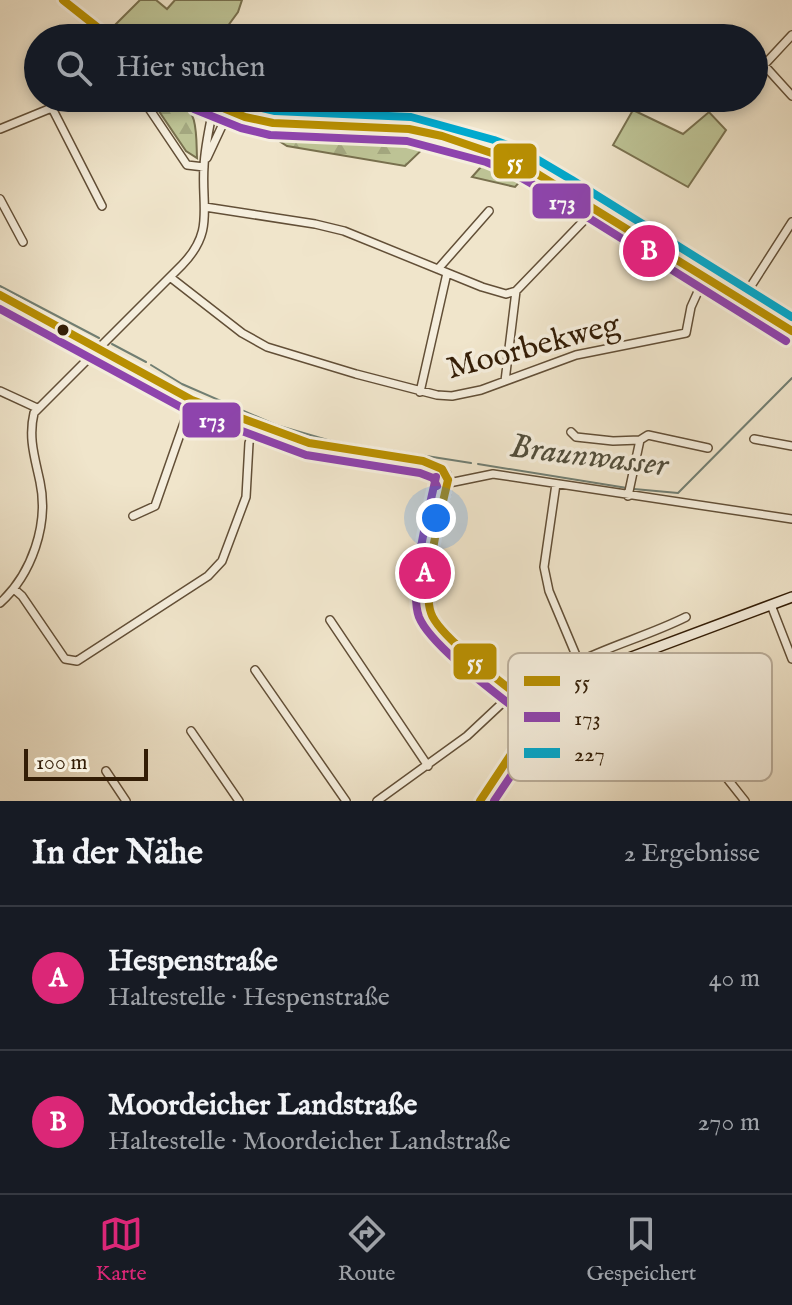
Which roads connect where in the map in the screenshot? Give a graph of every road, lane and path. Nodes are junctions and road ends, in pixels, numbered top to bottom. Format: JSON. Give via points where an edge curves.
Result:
{"nodes":[{"id":1,"x":63,"y":0,"type":"edge"},
{"id":2,"x":93,"y":24,"type":"edge"},
{"id":3,"x":792,"y":35,"type":"edge"},
{"id":4,"x":768,"y":61,"type":"edge"},
{"id":5,"x":768,"y":69,"type":"edge"},
{"id":6,"x":792,"y":96,"type":"edge"},
{"id":7,"x":42,"y":112,"type":"edge"},
{"id":8,"x":54,"y":112,"type":"edge"},
{"id":9,"x":151,"y":112,"type":"edge"},
{"id":10,"x":213,"y":112,"type":"edge"},
{"id":11,"x":232,"y":112,"type":"joint"},
{"id":12,"x":0,"y":129,"type":"edge"},
{"id":13,"x":204,"y":167,"type":"junction"},
{"id":14,"x":0,"y":199,"type":"edge"},
{"id":15,"x":102,"y":206,"type":"dead end"},
{"id":16,"x":205,"y":207,"type":"junction"},
{"id":17,"x":596,"y":208,"type":"junction"},
{"id":18,"x":489,"y":211,"type":"dead end"},
{"id":19,"x":792,"y":222,"type":"edge"},
{"id":20,"x":23,"y":242,"type":"dead end"},
{"id":21,"x":438,"y":269,"type":"junction"},
{"id":22,"x":447,"y":273,"type":"junction"},
{"id":23,"x":705,"y":276,"type":"junction"},
{"id":24,"x":170,"y":277,"type":"junction"},
{"id":25,"x":516,"y":291,"type":"junction"},
{"id":26,"x":0,"y":295,"type":"edge"},
{"id":27,"x":742,"y":300,"type":"junction"},
{"id":28,"x":792,"y":331,"type":"edge"},
{"id":29,"x":97,"y":349,"type":"junction"},
{"id":30,"x":505,"y":381,"type":"junction"},
{"id":31,"x":0,"y":391,"type":"edge"},
{"id":32,"x":420,"y":392,"type":"junction"},
{"id":33,"x":192,"y":400,"type":"junction"},
{"id":34,"x":37,"y":408,"type":"junction"},
{"id":35,"x":255,"y":425,"type":"junction"},
{"id":36,"x":571,"y":432,"type":"dead end"},
{"id":37,"x":754,"y":439,"type":"dead end"},
{"id":38,"x":640,"y":440,"type":"junction"},
{"id":39,"x":792,"y":446,"type":"edge"},
{"id":40,"x":708,"y":448,"type":"dead end"},
{"id":41,"x":448,"y":482,"type":"junction"},
{"id":42,"x":556,"y":484,"type":"junction"},
{"id":43,"x":628,"y":496,"type":"junction"},
{"id":44,"x":133,"y":516,"type":"dead end"},
{"id":45,"x":792,"y":519,"type":"edge"},
{"id":46,"x":14,"y":589,"type":"junction"},
{"id":47,"x":792,"y":597,"type":"edge"},
{"id":48,"x":0,"y":603,"type":"edge"},
{"id":49,"x":771,"y":605,"type":"junction"},
{"id":50,"x":686,"y":617,"type":"dead end"},
{"id":51,"x":330,"y":620,"type":"dead end"},
{"id":52,"x":575,"y":653,"type":"edge"},
{"id":53,"x":596,"y":653,"type":"edge"},
{"id":54,"x":641,"y":653,"type":"edge"},
{"id":55,"x":792,"y":659,"type":"edge"},
{"id":56,"x":255,"y":670,"type":"dead end"},
{"id":57,"x":508,"y":689,"type":"edge"},
{"id":58,"x":508,"y":698,"type":"edge"},
{"id":59,"x":191,"y":731,"type":"dead end"},
{"id":60,"x":508,"y":759,"type":"edge"},
{"id":61,"x":428,"y":766,"type":"junction"},
{"id":62,"x":106,"y":771,"type":"dead end"},
{"id":63,"x":729,"y":781,"type":"edge"},
{"id":64,"x":126,"y":801,"type":"edge"},
{"id":65,"x":239,"y":801,"type":"edge"},
{"id":66,"x":346,"y":801,"type":"edge"},
{"id":67,"x":377,"y":801,"type":"edge"},
{"id":68,"x":480,"y":801,"type":"edge"},
{"id":69,"x":745,"y":801,"type":"edge"}],
"edges":[{"from":1,"to":2,"type":"main road"},
{"from":3,"to":4,"type":"street"},
{"from":5,"to":6,"type":"street"},
{"from":7,"to":12,"type":"street"},
{"from":8,"to":15,"type":"street"},
{"from":9,"to":13,"type":"street","via":[[187,165]]},
{"from":10,"to":13,"type":"street"},
{"from":11,"to":13,"type":"street"},
{"from":11,"to":17,"type":"main road","via":[[286,125],[394,128],[462,141],[518,162]]},
{"from":13,"to":16,"type":"street"},
{"from":14,"to":20,"type":"street"},
{"from":16,"to":21,"type":"street","via":[[344,231]]},
{"from":16,"to":24,"type":"street","via":[[200,243]]},
{"from":17,"to":23,"type":"main road"},
{"from":17,"to":25,"type":"street"},
{"from":18,"to":21,"type":"street"},
{"from":19,"to":27,"type":"street"},
{"from":21,"to":22,"type":"street"},
{"from":22,"to":25,"type":"street","via":[[506,294]]},
{"from":22,"to":32,"type":"street"},
{"from":23,"to":27,"type":"main road"},
{"from":23,"to":30,"type":"street","name":"Moorbekweg","via":[[686,333],[576,355]]},
{"from":24,"to":29,"type":"street"},
{"from":24,"to":32,"type":"street","name":"Moorbekweg","via":[[267,347]]},
{"from":25,"to":30,"type":"street"},
{"from":26,"to":29,"type":"street"},
{"from":27,"to":28,"type":"main road"},
{"from":29,"to":33,"type":"street"},
{"from":29,"to":34,"type":"street"},
{"from":30,"to":32,"type":"street","name":"Moorbekweg","via":[[452,396]]},
{"from":31,"to":34,"type":"street"},
{"from":33,"to":35,"type":"street"},
{"from":33,"to":44,"type":"street","via":[[155,506]]},
{"from":34,"to":46,"type":"street","via":[[31,442],[42,519]]},
{"from":35,"to":41,"type":"street","via":[[325,447],[423,461],[442,469]]},
{"from":35,"to":46,"type":"street","via":[[240,520],[226,554],[208,576],[77,661],[65,659]]},
{"from":36,"to":38,"type":"street","via":[[576,437]]},
{"from":37,"to":39,"type":"street"},
{"from":38,"to":40,"type":"street","via":[[648,435]]},
{"from":38,"to":43,"type":"street"},
{"from":41,"to":42,"type":"street","via":[[493,474]]},
{"from":41,"to":57,"type":"street","via":[[435,539],[430,612],[441,631]]},
{"from":42,"to":43,"type":"street"},
{"from":42,"to":52,"type":"street","via":[[546,581]]},
{"from":43,"to":45,"type":"street"},
{"from":46,"to":48,"type":"street"},
{"from":47,"to":49,"type":"main road"},
{"from":49,"to":54,"type":"main road"},
{"from":49,"to":55,"type":"street"},
{"from":50,"to":53,"type":"street"},
{"from":51,"to":61,"type":"street"},
{"from":56,"to":66,"type":"street"},
{"from":58,"to":61,"type":"street"},
{"from":59,"to":65,"type":"street"},
{"from":60,"to":68,"type":"main road"},
{"from":61,"to":67,"type":"street"},
{"from":62,"to":64,"type":"street"},
{"from":63,"to":69,"type":"street"}]}
